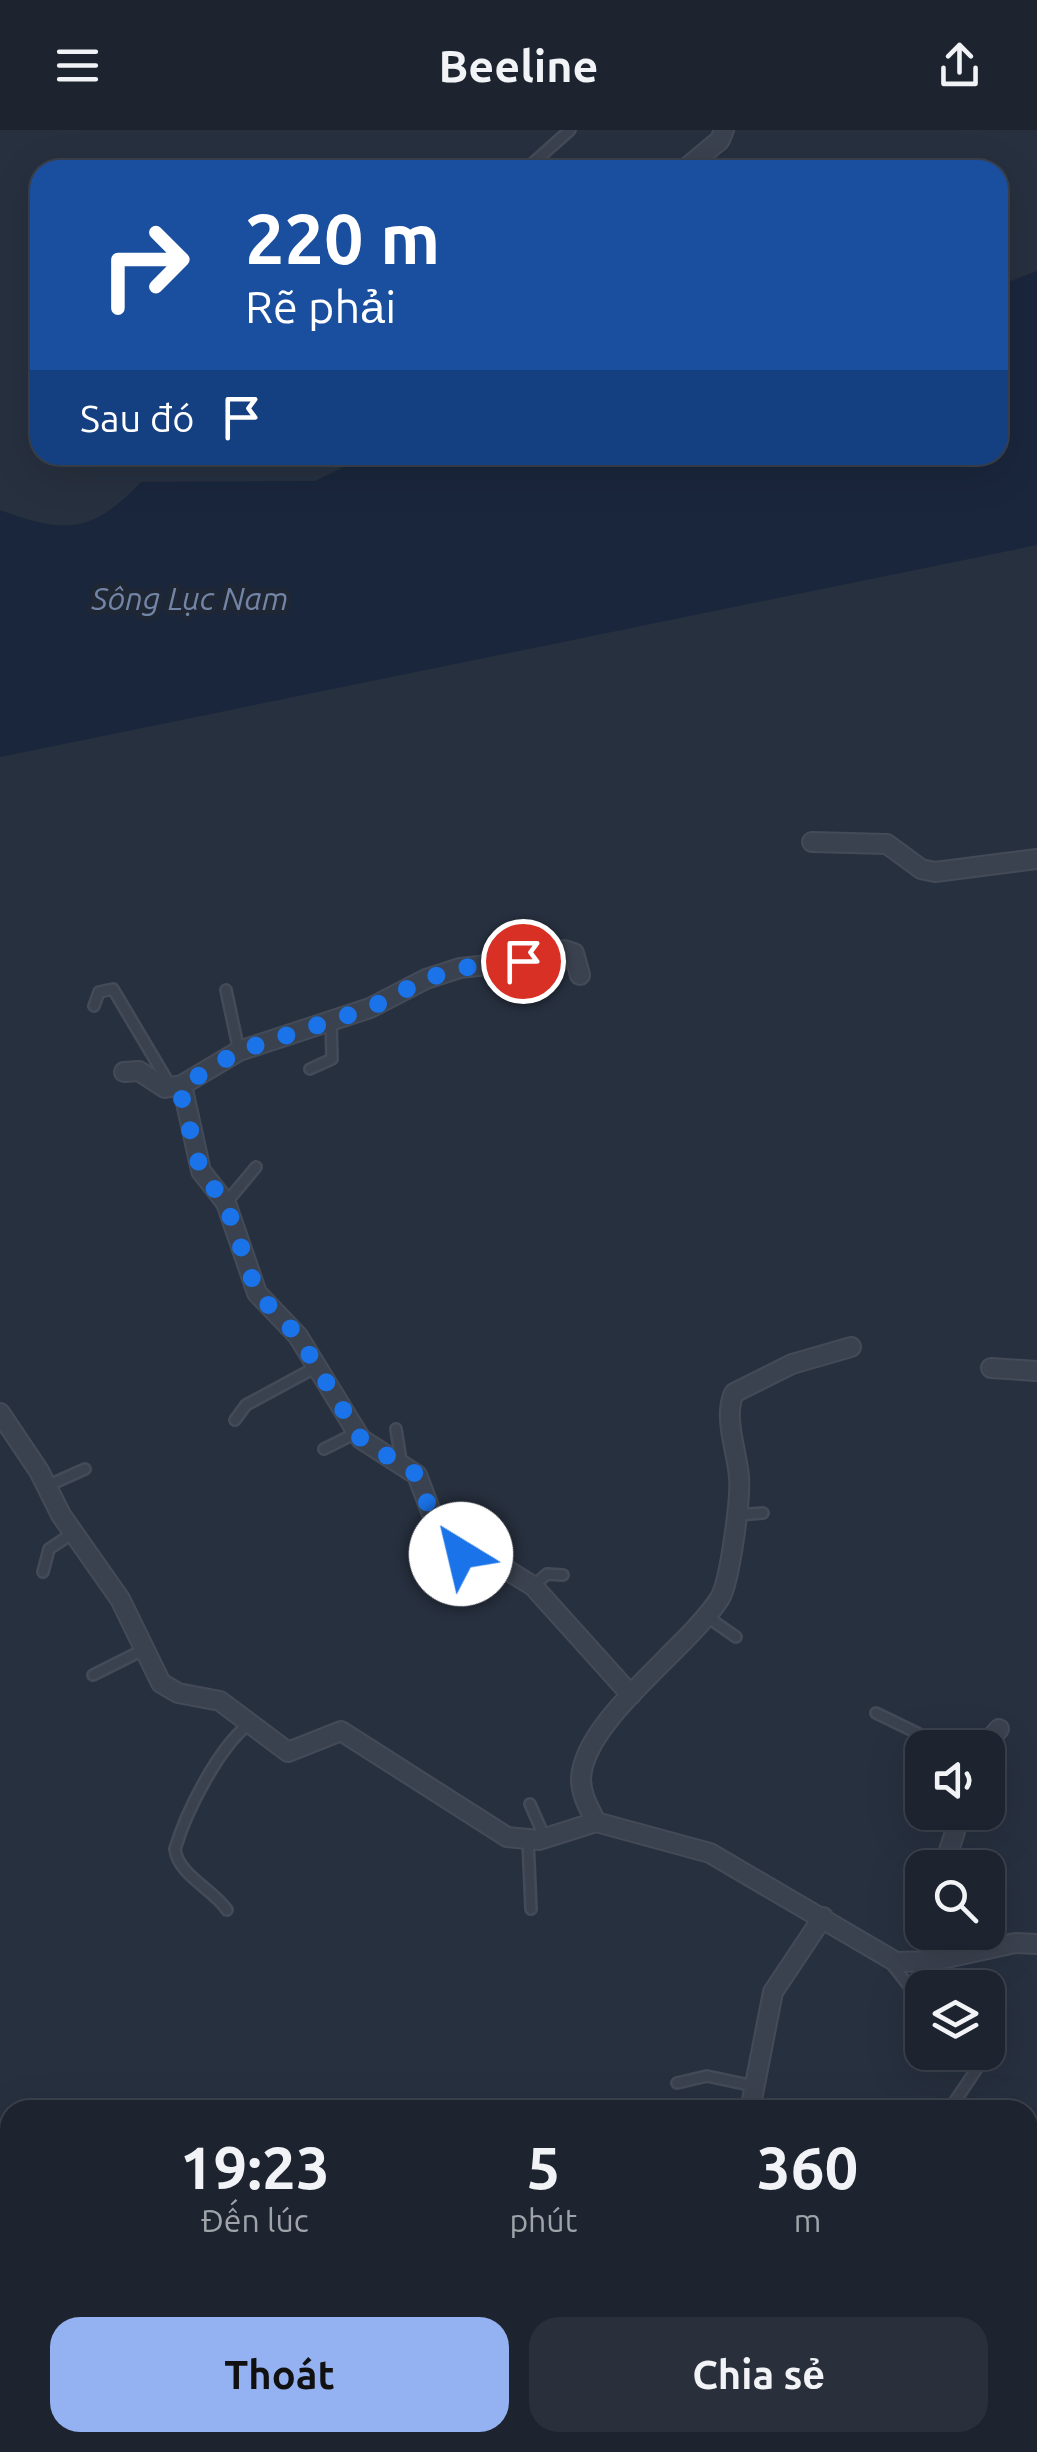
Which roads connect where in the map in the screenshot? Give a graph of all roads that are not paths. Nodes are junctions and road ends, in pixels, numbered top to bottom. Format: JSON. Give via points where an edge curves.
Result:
{"nodes":[{"id":1,"x":570,"y":130,"type":"edge"},
{"id":2,"x":724,"y":130,"type":"edge"},
{"id":3,"x":536,"y":160,"type":"edge"},
{"id":4,"x":696,"y":160,"type":"edge"},
{"id":5,"x":812,"y":842,"type":"dead end"},
{"id":6,"x":1037,"y":859,"type":"edge"},
{"id":7,"x":580,"y":974,"type":"dead end"},
{"id":8,"x":226,"y":990,"type":"dead end"},
{"id":9,"x":94,"y":1006,"type":"dead end"},
{"id":10,"x":331,"y":1020,"type":"junction"},
{"id":11,"x":239,"y":1051,"type":"junction"},
{"id":12,"x":310,"y":1069,"type":"dead end"},
{"id":13,"x":124,"y":1072,"type":"dead end"},
{"id":14,"x":177,"y":1086,"type":"junction"},
{"id":15,"x":256,"y":1167,"type":"dead end"},
{"id":16,"x":226,"y":1204,"type":"junction"},
{"id":17,"x":850,"y":1347,"type":"dead end"},
{"id":18,"x":318,"y":1366,"type":"junction"},
{"id":19,"x":992,"y":1368,"type":"dead end"},
{"id":20,"x":1037,"y":1371,"type":"edge"},
{"id":21,"x":2,"y":1420,"type":"edge"},
{"id":22,"x":235,"y":1420,"type":"dead end"},
{"id":23,"x":396,"y":1429,"type":"dead end"},
{"id":24,"x":358,"y":1432,"type":"junction"},
{"id":25,"x":324,"y":1448,"type":"dead end"},
{"id":26,"x":401,"y":1461,"type":"junction"},
{"id":27,"x":85,"y":1469,"type":"dead end"},
{"id":28,"x":47,"y":1486,"type":"junction"},
{"id":29,"x":763,"y":1513,"type":"dead end"},
{"id":30,"x":734,"y":1515,"type":"junction"},
{"id":31,"x":72,"y":1533,"type":"junction"},
{"id":32,"x":43,"y":1572,"type":"dead end"},
{"id":33,"x":562,"y":1575,"type":"dead end"},
{"id":34,"x":533,"y":1586,"type":"junction"},
{"id":35,"x":706,"y":1616,"type":"junction"},
{"id":36,"x":736,"y":1637,"type":"dead end"},
{"id":37,"x":143,"y":1650,"type":"junction"},
{"id":38,"x":92,"y":1675,"type":"dead end"},
{"id":39,"x":631,"y":1696,"type":"junction"},
{"id":40,"x":876,"y":1713,"type":"dead end"},
{"id":41,"x":249,"y":1724,"type":"junction"},
{"id":42,"x":911,"y":1730,"type":"edge"},
{"id":43,"x":530,"y":1804,"type":"dead end"},
{"id":44,"x":596,"y":1822,"type":"junction"},
{"id":45,"x":536,"y":1839,"type":"junction"},
{"id":46,"x":531,"y":1909,"type":"dead end"},
{"id":47,"x":227,"y":1910,"type":"dead end"},
{"id":48,"x":823,"y":1917,"type":"junction"},
{"id":49,"x":1037,"y":1944,"type":"edge"},
{"id":50,"x":935,"y":1950,"type":"edge"},
{"id":51,"x":889,"y":1960,"type":"junction"},
{"id":52,"x":933,"y":1961,"type":"junction"},
{"id":53,"x":905,"y":1981,"type":"edge"},
{"id":54,"x":976,"y":2070,"type":"edge"},
{"id":55,"x":677,"y":2083,"type":"dead end"},
{"id":56,"x":754,"y":2086,"type":"junction"},
{"id":57,"x":752,"y":2100,"type":"edge"},
{"id":58,"x":956,"y":2100,"type":"edge"}],
"edges":[{"from":1,"to":3,"type":"lane"},
{"from":2,"to":4,"type":"street"},
{"from":5,"to":6,"type":"street","via":[[886,844],[927,872]]},
{"from":7,"to":10,"type":"street","via":[[574,954],[564,950],[460,968]]},
{"from":8,"to":11,"type":"lane"},
{"from":9,"to":14,"type":"lane","via":[[100,992],[112,989]]},
{"from":10,"to":11,"type":"street"},
{"from":10,"to":12,"type":"lane","via":[[332,1059]]},
{"from":11,"to":14,"type":"street"},
{"from":13,"to":14,"type":"street"},
{"from":14,"to":16,"type":"street","via":[[201,1171]]},
{"from":15,"to":16,"type":"lane"},
{"from":16,"to":18,"type":"street","via":[[257,1293]]},
{"from":17,"to":30,"type":"street","via":[[792,1364],[734,1393],[730,1408],[740,1477]]},
{"from":18,"to":22,"type":"lane","via":[[246,1405]]},
{"from":18,"to":24,"type":"street"},
{"from":19,"to":20,"type":"street"},
{"from":21,"to":28,"type":"street"},
{"from":23,"to":26,"type":"lane"},
{"from":24,"to":25,"type":"lane"},
{"from":24,"to":26,"type":"street","via":[[369,1446]]},
{"from":26,"to":34,"type":"street","via":[[423,1483],[443,1543],[491,1560]]},
{"from":27,"to":28,"type":"lane"},
{"from":28,"to":31,"type":"street"},
{"from":29,"to":30,"type":"lane"},
{"from":30,"to":35,"type":"street","via":[[724,1591]]},
{"from":31,"to":32,"type":"lane","via":[[49,1549]]},
{"from":31,"to":37,"type":"street","via":[[120,1599]]},
{"from":33,"to":34,"type":"lane","via":[[547,1574]]},
{"from":34,"to":39,"type":"street"},
{"from":35,"to":36,"type":"lane"},
{"from":35,"to":39,"type":"street"},
{"from":37,"to":38,"type":"lane"},
{"from":37,"to":41,"type":"street","via":[[168,1689],[220,1701]]},
{"from":39,"to":44,"type":"street","via":[[596,1740],[582,1773]]},
{"from":40,"to":42,"type":"lane"},
{"from":41,"to":45,"type":"street","via":[[288,1752],[341,1731],[494,1830]]},
{"from":41,"to":47,"type":"lane","via":[[230,1740],[208,1776],[175,1849],[179,1865]]},
{"from":43,"to":45,"type":"lane"},
{"from":44,"to":45,"type":"street"},
{"from":44,"to":48,"type":"street","via":[[710,1853]]},
{"from":45,"to":46,"type":"lane"},
{"from":48,"to":51,"type":"street"},
{"from":48,"to":56,"type":"street","via":[[773,1992]]},
{"from":49,"to":52,"type":"street"},
{"from":50,"to":52,"type":"street"},
{"from":51,"to":52,"type":"street"},
{"from":51,"to":53,"type":"lane"},
{"from":54,"to":58,"type":"lane"},
{"from":55,"to":56,"type":"lane","via":[[707,2076]]},
{"from":56,"to":57,"type":"street"}]}
